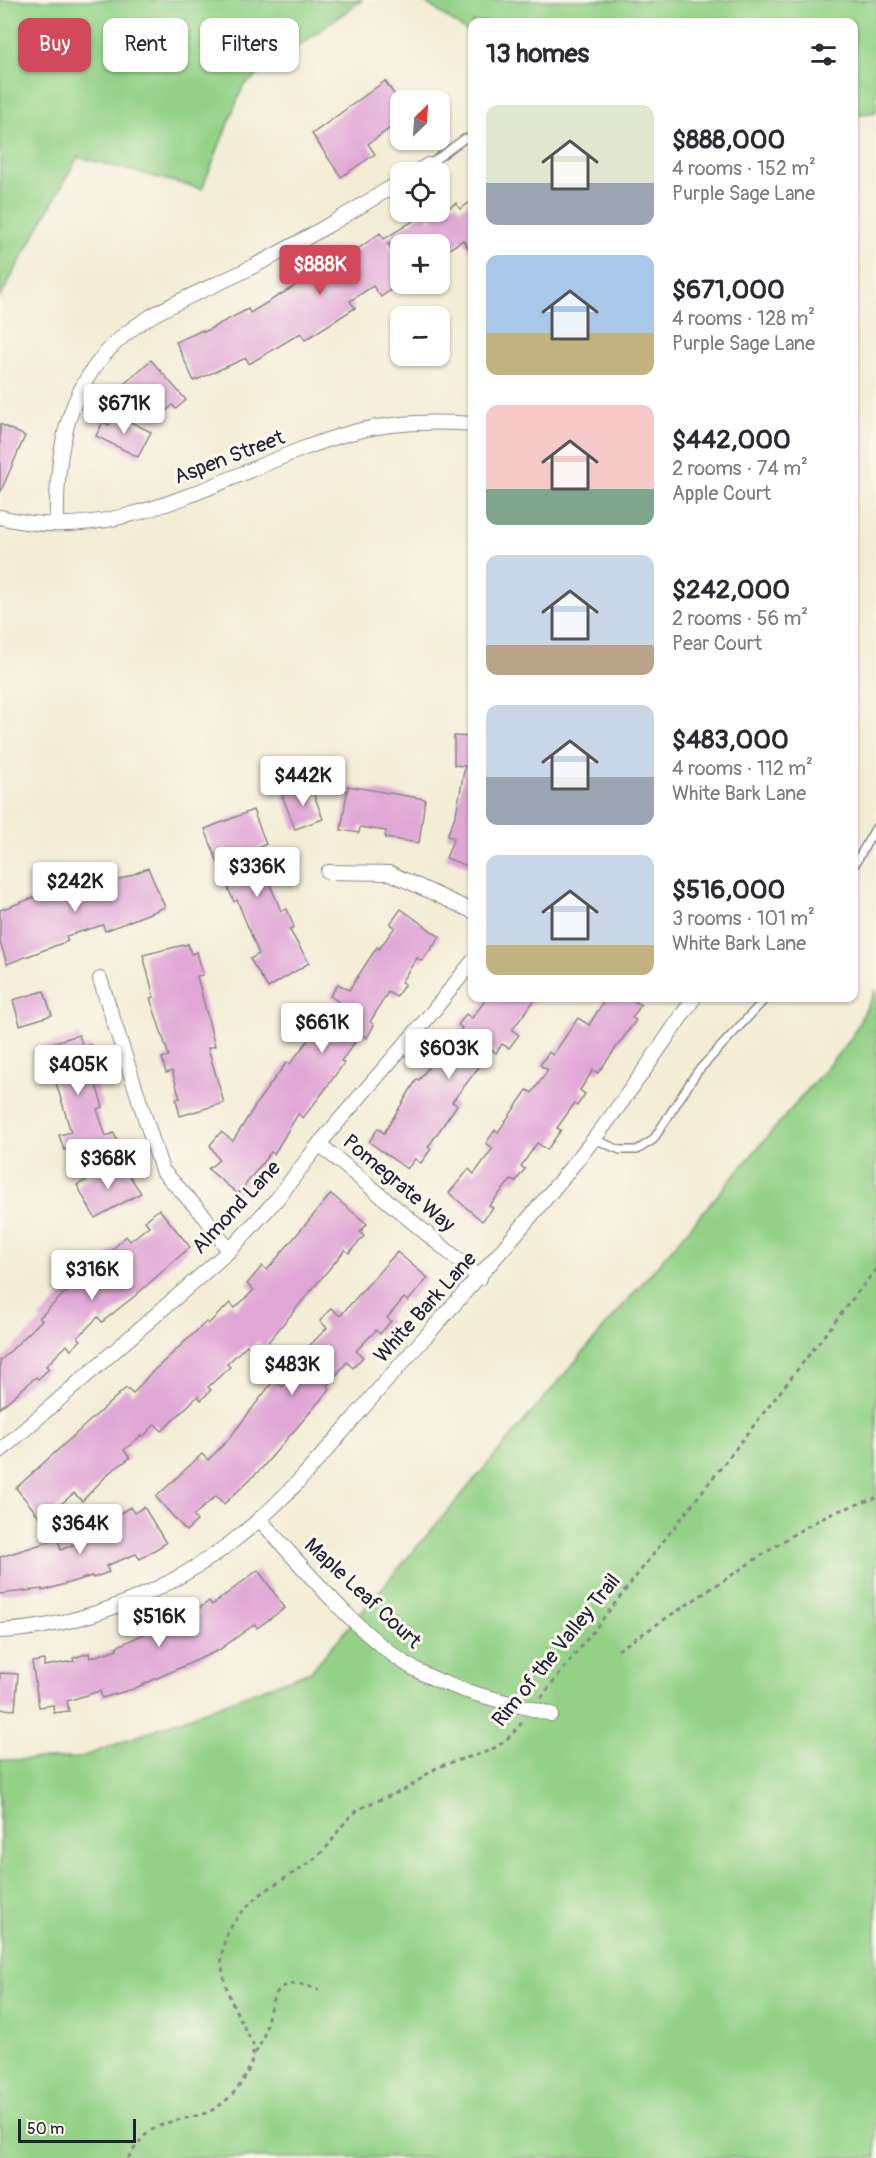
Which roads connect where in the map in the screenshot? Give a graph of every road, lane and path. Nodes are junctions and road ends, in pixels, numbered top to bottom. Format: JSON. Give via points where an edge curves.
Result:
{"nodes":[{"id":1,"x":468,"y":138,"type":"edge"},
{"id":2,"x":432,"y":162,"type":"edge"},
{"id":3,"x":390,"y":188,"type":"edge"},
{"id":4,"x":468,"y":424,"type":"edge"},
{"id":5,"x":0,"y":517,"type":"edge"},
{"id":6,"x":57,"y":524,"type":"junction"},
{"id":7,"x":876,"y":827,"type":"edge"},
{"id":8,"x":858,"y":860,"type":"edge"},
{"id":9,"x":328,"y":872,"type":"dead end"},
{"id":10,"x":468,"y":909,"type":"edge"},
{"id":11,"x":468,"y":967,"type":"edge"},
{"id":12,"x":100,"y":979,"type":"dead end"},
{"id":13,"x":691,"y":1002,"type":"edge"},
{"id":14,"x":761,"y":1002,"type":"edge"},
{"id":15,"x":594,"y":1139,"type":"junction"},
{"id":16,"x":319,"y":1144,"type":"junction"},
{"id":17,"x":229,"y":1251,"type":"junction"},
{"id":18,"x":876,"y":1269,"type":"edge"},
{"id":19,"x":480,"y":1278,"type":"junction"},
{"id":20,"x":0,"y":1451,"type":"edge"},
{"id":21,"x":876,"y":1498,"type":"edge"},
{"id":22,"x":259,"y":1519,"type":"junction"},
{"id":23,"x":0,"y":1631,"type":"edge"},
{"id":24,"x":618,"y":1650,"type":"dead end"},
{"id":25,"x":532,"y":1709,"type":"junction"},
{"id":26,"x":551,"y":1714,"type":"dead end"},
{"id":27,"x":319,"y":1990,"type":"dead end"},
{"id":28,"x":254,"y":2055,"type":"junction"},
{"id":29,"x":128,"y":2158,"type":"edge"}],
"edges":[{"from":1,"to":2,"type":"lane"},
{"from":3,"to":6,"type":"street","via":[[304,240],[149,318],[110,348],[77,394],[67,418],[57,466]]},
{"from":4,"to":6,"type":"street","name":"Aspen Street","via":[[428,421],[348,434],[167,503],[107,521]]},
{"from":5,"to":6,"type":"street","name":"Aspen Street"},
{"from":7,"to":8,"type":"lane"},
{"from":9,"to":10,"type":"street","via":[[390,873]]},
{"from":11,"to":16,"type":"street","name":"Almond Lane"},
{"from":12,"to":17,"type":"street","via":[[162,1170]]},
{"from":13,"to":15,"type":"street","name":"White Bark Lane"},
{"from":14,"to":15,"type":"lane","via":[[697,1072],[652,1140],[637,1150],[620,1150]]},
{"from":15,"to":19,"type":"street","name":"White Bark Lane"},
{"from":16,"to":17,"type":"street","name":"Almond Lane","via":[[277,1199]]},
{"from":16,"to":19,"type":"street","name":"Pomegrate Way"},
{"from":17,"to":20,"type":"street","name":"Almond Lane"},
{"from":18,"to":25,"type":"path","name":"Rim of the Valley Trail"},
{"from":19,"to":22,"type":"street","name":"White Bark Lane"},
{"from":21,"to":24,"type":"path","via":[[829,1514],[794,1534]]},
{"from":22,"to":23,"type":"street","name":"White Bark Lane","via":[[184,1574],[117,1606],[47,1626]]},
{"from":22,"to":25,"type":"street","name":"Maple Leaf Court","via":[[340,1606],[412,1668]]},
{"from":25,"to":26,"type":"street","name":"Maple Leaf Court"},
{"from":25,"to":28,"type":"path","name":"Rim of the Valley Trail","via":[[509,1738],[491,1752],[438,1768],[350,1816],[321,1853],[260,1895],[239,1916],[226,1938],[220,1960],[222,1982],[253,2044]]},
{"from":27,"to":28,"type":"path","via":[[288,1984],[275,1993],[268,2008],[264,2041]]},
{"from":28,"to":29,"type":"path","via":[[243,2081],[226,2101],[207,2113],[170,2121],[151,2130]]}]}
